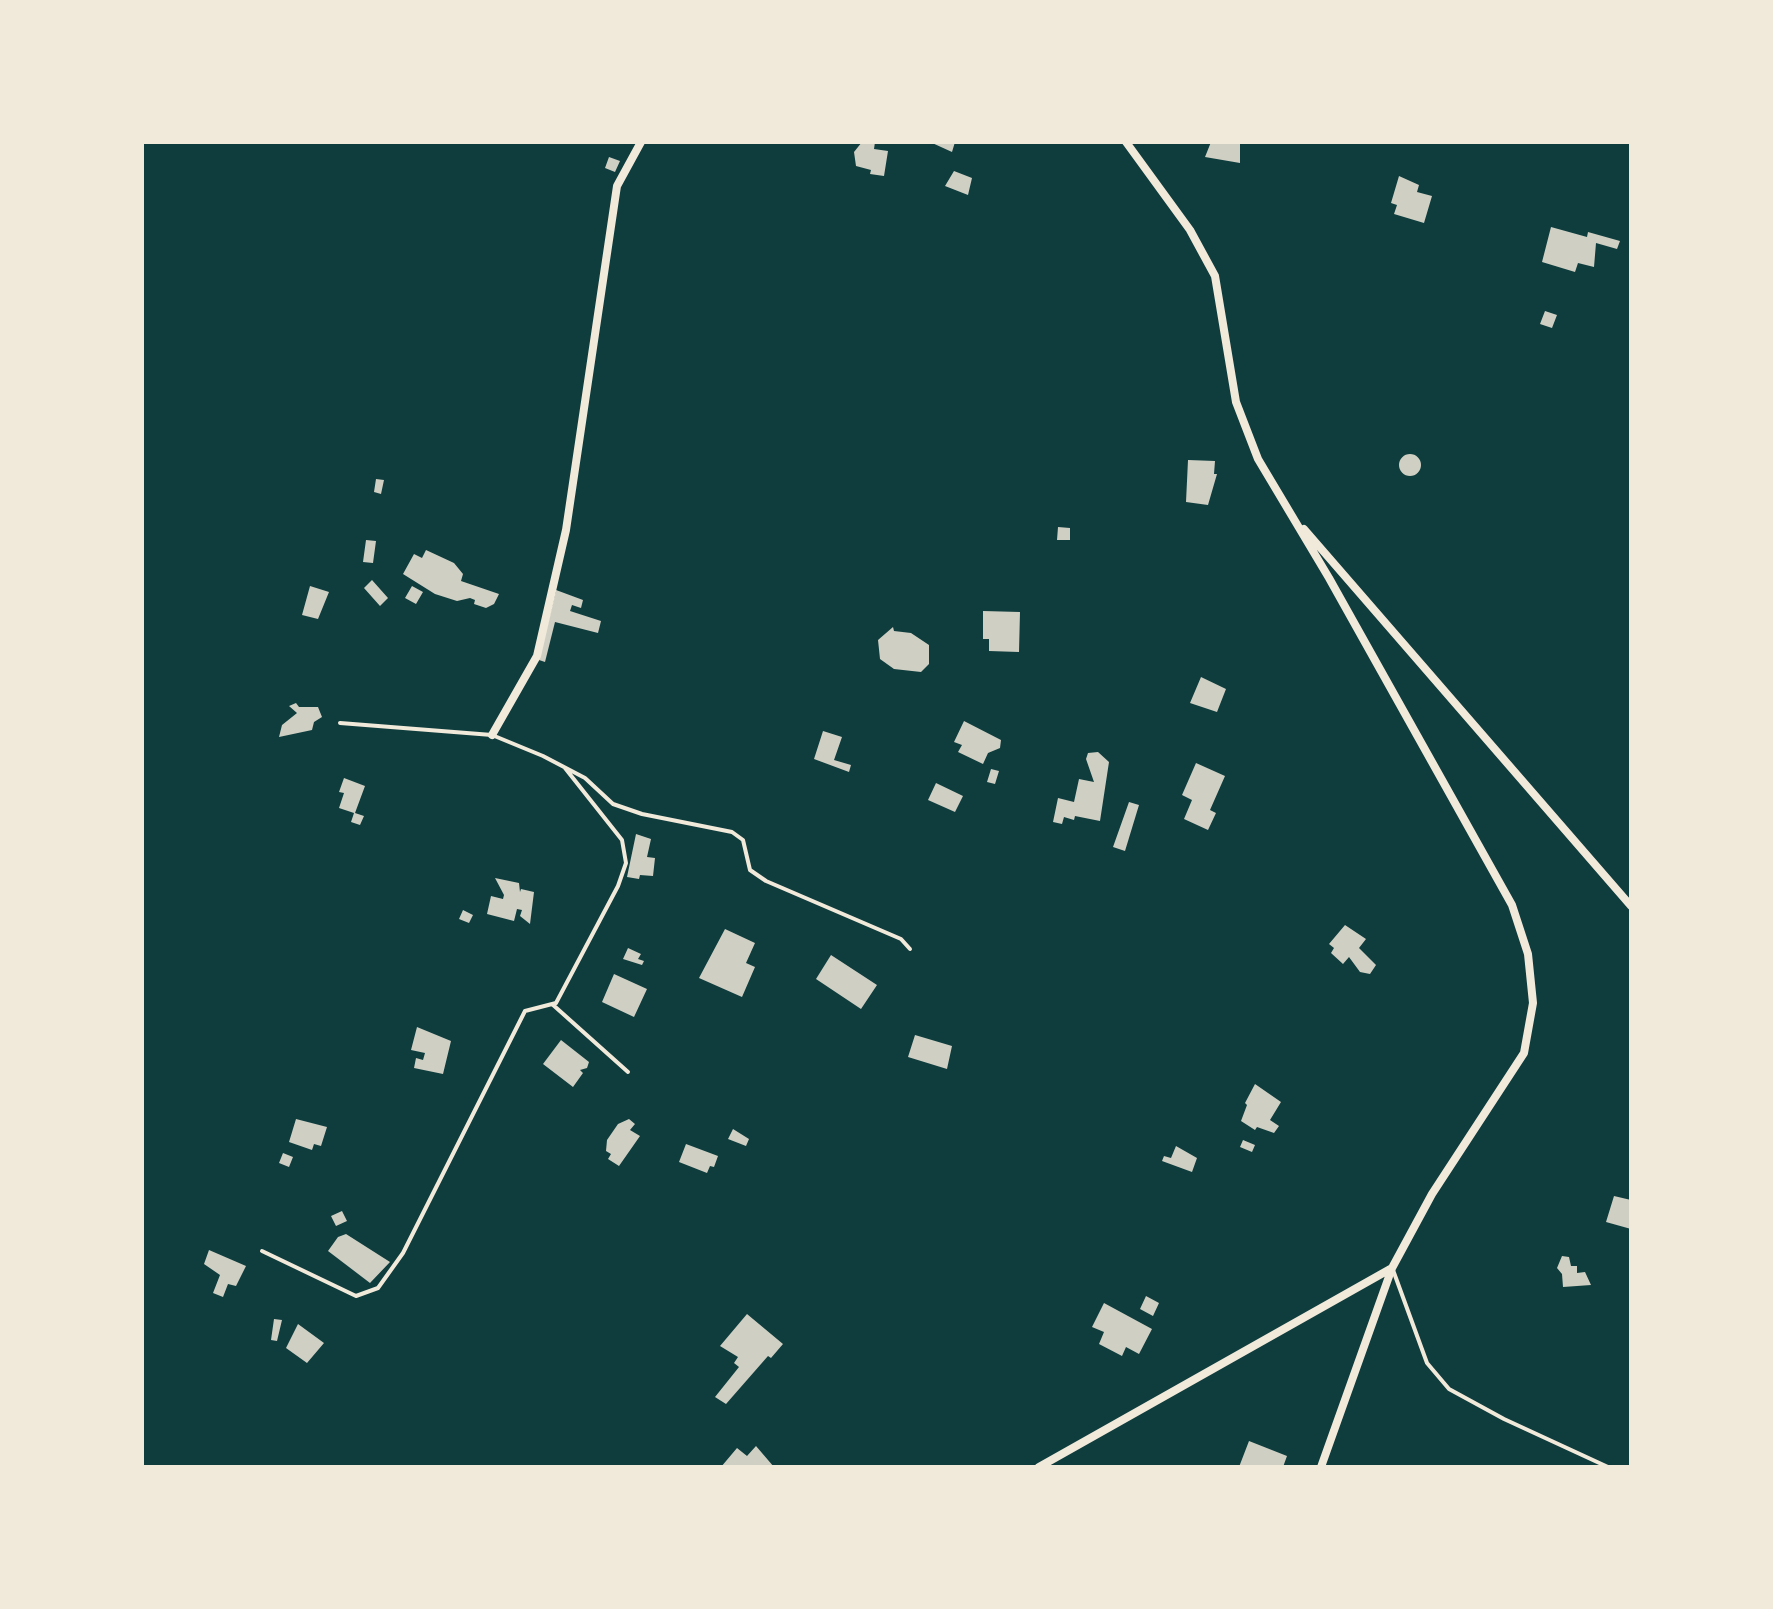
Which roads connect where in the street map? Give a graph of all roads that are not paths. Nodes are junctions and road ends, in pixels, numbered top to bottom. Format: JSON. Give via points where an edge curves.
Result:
{"nodes":[{"id":1,"x":641,"y":142,"type":"edge"},
{"id":2,"x":1126,"y":142,"type":"edge"},
{"id":3,"x":1288,"y":510,"type":"junction"},
{"id":4,"x":340,"y":723,"type":"dead end"},
{"id":5,"x":492,"y":735,"type":"junction"},
{"id":6,"x":565,"y":768,"type":"junction"},
{"id":7,"x":1631,"y":906,"type":"edge"},
{"id":8,"x":910,"y":949,"type":"dead end"},
{"id":9,"x":552,"y":1004,"type":"junction"},
{"id":10,"x":628,"y":1072,"type":"dead end"},
{"id":11,"x":262,"y":1251,"type":"dead end"},
{"id":12,"x":1392,"y":1268,"type":"junction"},
{"id":13,"x":1039,"y":1467,"type":"edge"},
{"id":14,"x":1321,"y":1467,"type":"edge"},
{"id":15,"x":1608,"y":1467,"type":"edge"}],
"edges":[{"from":1,"to":5,"type":"street","via":[[617,186],[566,530],[537,656]]},
{"from":2,"to":3,"type":"street","via":[[1190,230],[1215,276],[1236,402],[1258,459]]},
{"from":3,"to":7,"type":"street"},
{"from":3,"to":12,"type":"street","via":[[1512,905],[1528,954],[1533,1003],[1524,1053],[1432,1194]]},
{"from":4,"to":5,"type":"lane"},
{"from":5,"to":6,"type":"lane"},
{"from":6,"to":8,"type":"lane","via":[[613,804],[732,832],[743,840],[750,870],[766,881],[901,939]]},
{"from":6,"to":9,"type":"lane","via":[[622,840],[626,863]]},
{"from":9,"to":10,"type":"lane"},
{"from":9,"to":11,"type":"lane","via":[[525,1011],[403,1253],[378,1288],[356,1296]]},
{"from":12,"to":13,"type":"street"},
{"from":12,"to":14,"type":"street"},
{"from":12,"to":15,"type":"lane","via":[[1427,1363],[1449,1389]]}]}
